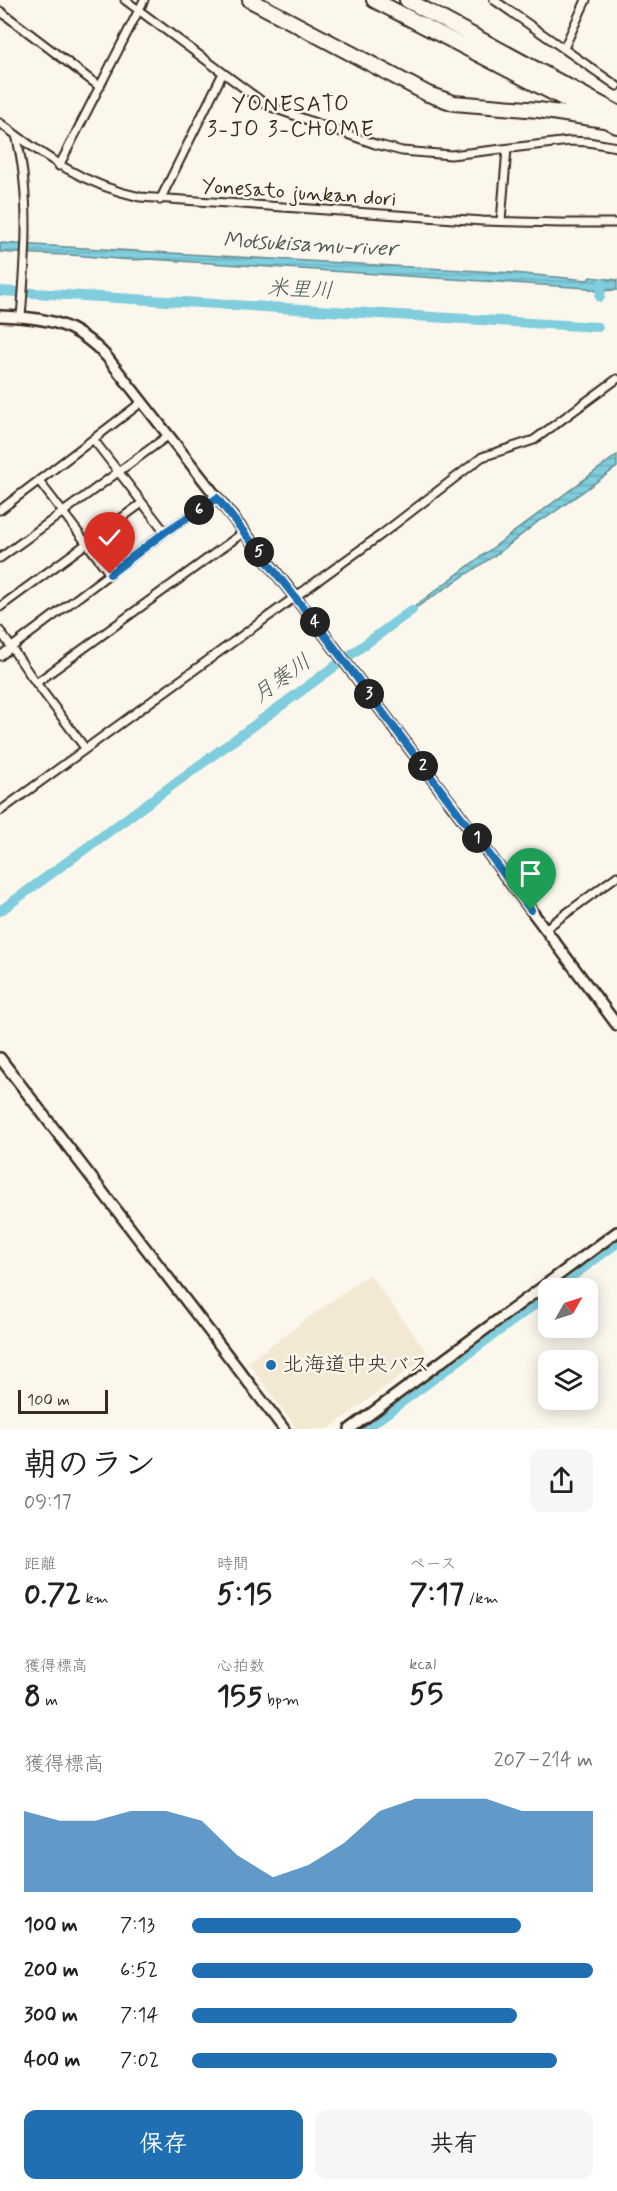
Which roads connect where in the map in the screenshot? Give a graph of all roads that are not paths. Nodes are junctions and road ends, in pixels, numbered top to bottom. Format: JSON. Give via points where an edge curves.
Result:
{"nodes":[{"id":1,"x":124,"y":0,"type":"edge"},
{"id":2,"x":144,"y":0,"type":"edge"},
{"id":3,"x":250,"y":0,"type":"edge"},
{"id":4,"x":374,"y":0,"type":"edge"},
{"id":5,"x":494,"y":0,"type":"edge"},
{"id":6,"x":586,"y":0,"type":"edge"},
{"id":7,"x":407,"y":5,"type":"edge"},
{"id":8,"x":0,"y":11,"type":"edge"},
{"id":9,"x":139,"y":11,"type":"junction"},
{"id":10,"x":564,"y":48,"type":"junction"},
{"id":11,"x":223,"y":73,"type":"junction"},
{"id":12,"x":617,"y":86,"type":"edge"},
{"id":13,"x":100,"y":87,"type":"junction"},
{"id":14,"x":612,"y":119,"type":"edge"},
{"id":15,"x":0,"y":123,"type":"edge"},
{"id":16,"x":16,"y":135,"type":"junction"},
{"id":17,"x":617,"y":147,"type":"edge"},
{"id":18,"x":507,"y":149,"type":"junction"},
{"id":19,"x":60,"y":166,"type":"junction"},
{"id":20,"x":160,"y":200,"type":"junction"},
{"id":21,"x":501,"y":221,"type":"junction"},
{"id":22,"x":617,"y":223,"type":"edge"},
{"id":23,"x":0,"y":316,"type":"edge"},
{"id":24,"x":21,"y":317,"type":"junction"},
{"id":25,"x":617,"y":379,"type":"edge"},
{"id":26,"x":142,"y":402,"type":"junction"},
{"id":27,"x":169,"y":435,"type":"junction"},
{"id":28,"x":93,"y":440,"type":"junction"},
{"id":29,"x":119,"y":473,"type":"junction"},
{"id":30,"x":39,"y":481,"type":"junction"},
{"id":31,"x":217,"y":498,"type":"junction"},
{"id":32,"x":142,"y":503,"type":"junction"},
{"id":33,"x":0,"y":510,"type":"edge"},
{"id":34,"x":62,"y":512,"type":"junction"},
{"id":35,"x":165,"y":532,"type":"junction"},
{"id":36,"x":244,"y":532,"type":"junction"},
{"id":37,"x":86,"y":543,"type":"junction"},
{"id":38,"x":0,"y":558,"type":"edge"},
{"id":39,"x":110,"y":574,"type":"junction"},
{"id":40,"x":296,"y":597,"type":"junction"},
{"id":41,"x":0,"y":607,"type":"edge"},
{"id":42,"x":0,"y":631,"type":"edge"},
{"id":43,"x":11,"y":648,"type":"junction"},
{"id":44,"x":0,"y":656,"type":"edge"},
{"id":45,"x":36,"y":683,"type":"junction"},
{"id":46,"x":85,"y":748,"type":"junction"},
{"id":47,"x":0,"y":811,"type":"edge"},
{"id":48,"x":617,"y":876,"type":"edge"},
{"id":49,"x":545,"y":928,"type":"junction"},
{"id":50,"x":617,"y":1025,"type":"edge"},
{"id":51,"x":0,"y":1058,"type":"edge"},
{"id":52,"x":617,"y":1232,"type":"edge"},
{"id":53,"x":284,"y":1429,"type":"edge"},
{"id":54,"x":350,"y":1429,"type":"edge"}],
"edges":[{"from":1,"to":9,"type":"street"},
{"from":2,"to":9,"type":"street"},
{"from":3,"to":14,"type":"highway","via":[[428,94],[454,103]]},
{"from":4,"to":7,"type":"highway"},
{"from":5,"to":10,"type":"street"},
{"from":6,"to":10,"type":"street"},
{"from":7,"to":14,"type":"highway"},
{"from":8,"to":13,"type":"street"},
{"from":9,"to":11,"type":"street"},
{"from":9,"to":13,"type":"street"},
{"from":10,"to":12,"type":"street"},
{"from":11,"to":18,"type":"street","via":[[268,106],[393,149],[451,155]]},
{"from":11,"to":20,"type":"street"},
{"from":13,"to":19,"type":"street"},
{"from":15,"to":16,"type":"street","name":"Yonesato junkan dori"},
{"from":16,"to":19,"type":"street","name":"Yonesato junkan dori"},
{"from":16,"to":24,"type":"street","via":[[26,187]]},
{"from":17,"to":18,"type":"street","via":[[570,141]]},
{"from":18,"to":21,"type":"street"},
{"from":19,"to":20,"type":"street","name":"Yonesato junkan dori","via":[[119,193]]},
{"from":20,"to":21,"type":"street","name":"Yonesato junkan dori"},
{"from":21,"to":22,"type":"street","name":"Yonesato junkan dori"},
{"from":23,"to":24,"type":"street"},
{"from":24,"to":26,"type":"street","via":[[52,321],[80,332],[107,357]]},
{"from":25,"to":40,"type":"street","via":[[534,440],[482,457]]},
{"from":26,"to":27,"type":"street"},
{"from":26,"to":28,"type":"street"},
{"from":27,"to":29,"type":"street"},
{"from":27,"to":31,"type":"street"},
{"from":28,"to":29,"type":"street"},
{"from":28,"to":30,"type":"street"},
{"from":29,"to":32,"type":"street"},
{"from":29,"to":34,"type":"street"},
{"from":30,"to":33,"type":"street"},
{"from":30,"to":34,"type":"street"},
{"from":31,"to":35,"type":"street"},
{"from":31,"to":36,"type":"street"},
{"from":32,"to":35,"type":"street"},
{"from":32,"to":37,"type":"street"},
{"from":34,"to":37,"type":"street"},
{"from":34,"to":38,"type":"street"},
{"from":35,"to":39,"type":"street"},
{"from":36,"to":40,"type":"street"},
{"from":36,"to":45,"type":"street"},
{"from":37,"to":39,"type":"street"},
{"from":37,"to":41,"type":"street"},
{"from":39,"to":43,"type":"street"},
{"from":40,"to":46,"type":"street"},
{"from":40,"to":49,"type":"street"},
{"from":42,"to":43,"type":"street"},
{"from":43,"to":44,"type":"street"},
{"from":43,"to":45,"type":"street"},
{"from":45,"to":46,"type":"street"},
{"from":46,"to":47,"type":"street"},
{"from":48,"to":49,"type":"street"},
{"from":49,"to":50,"type":"street"},
{"from":51,"to":53,"type":"street"},
{"from":52,"to":54,"type":"street"}]}
